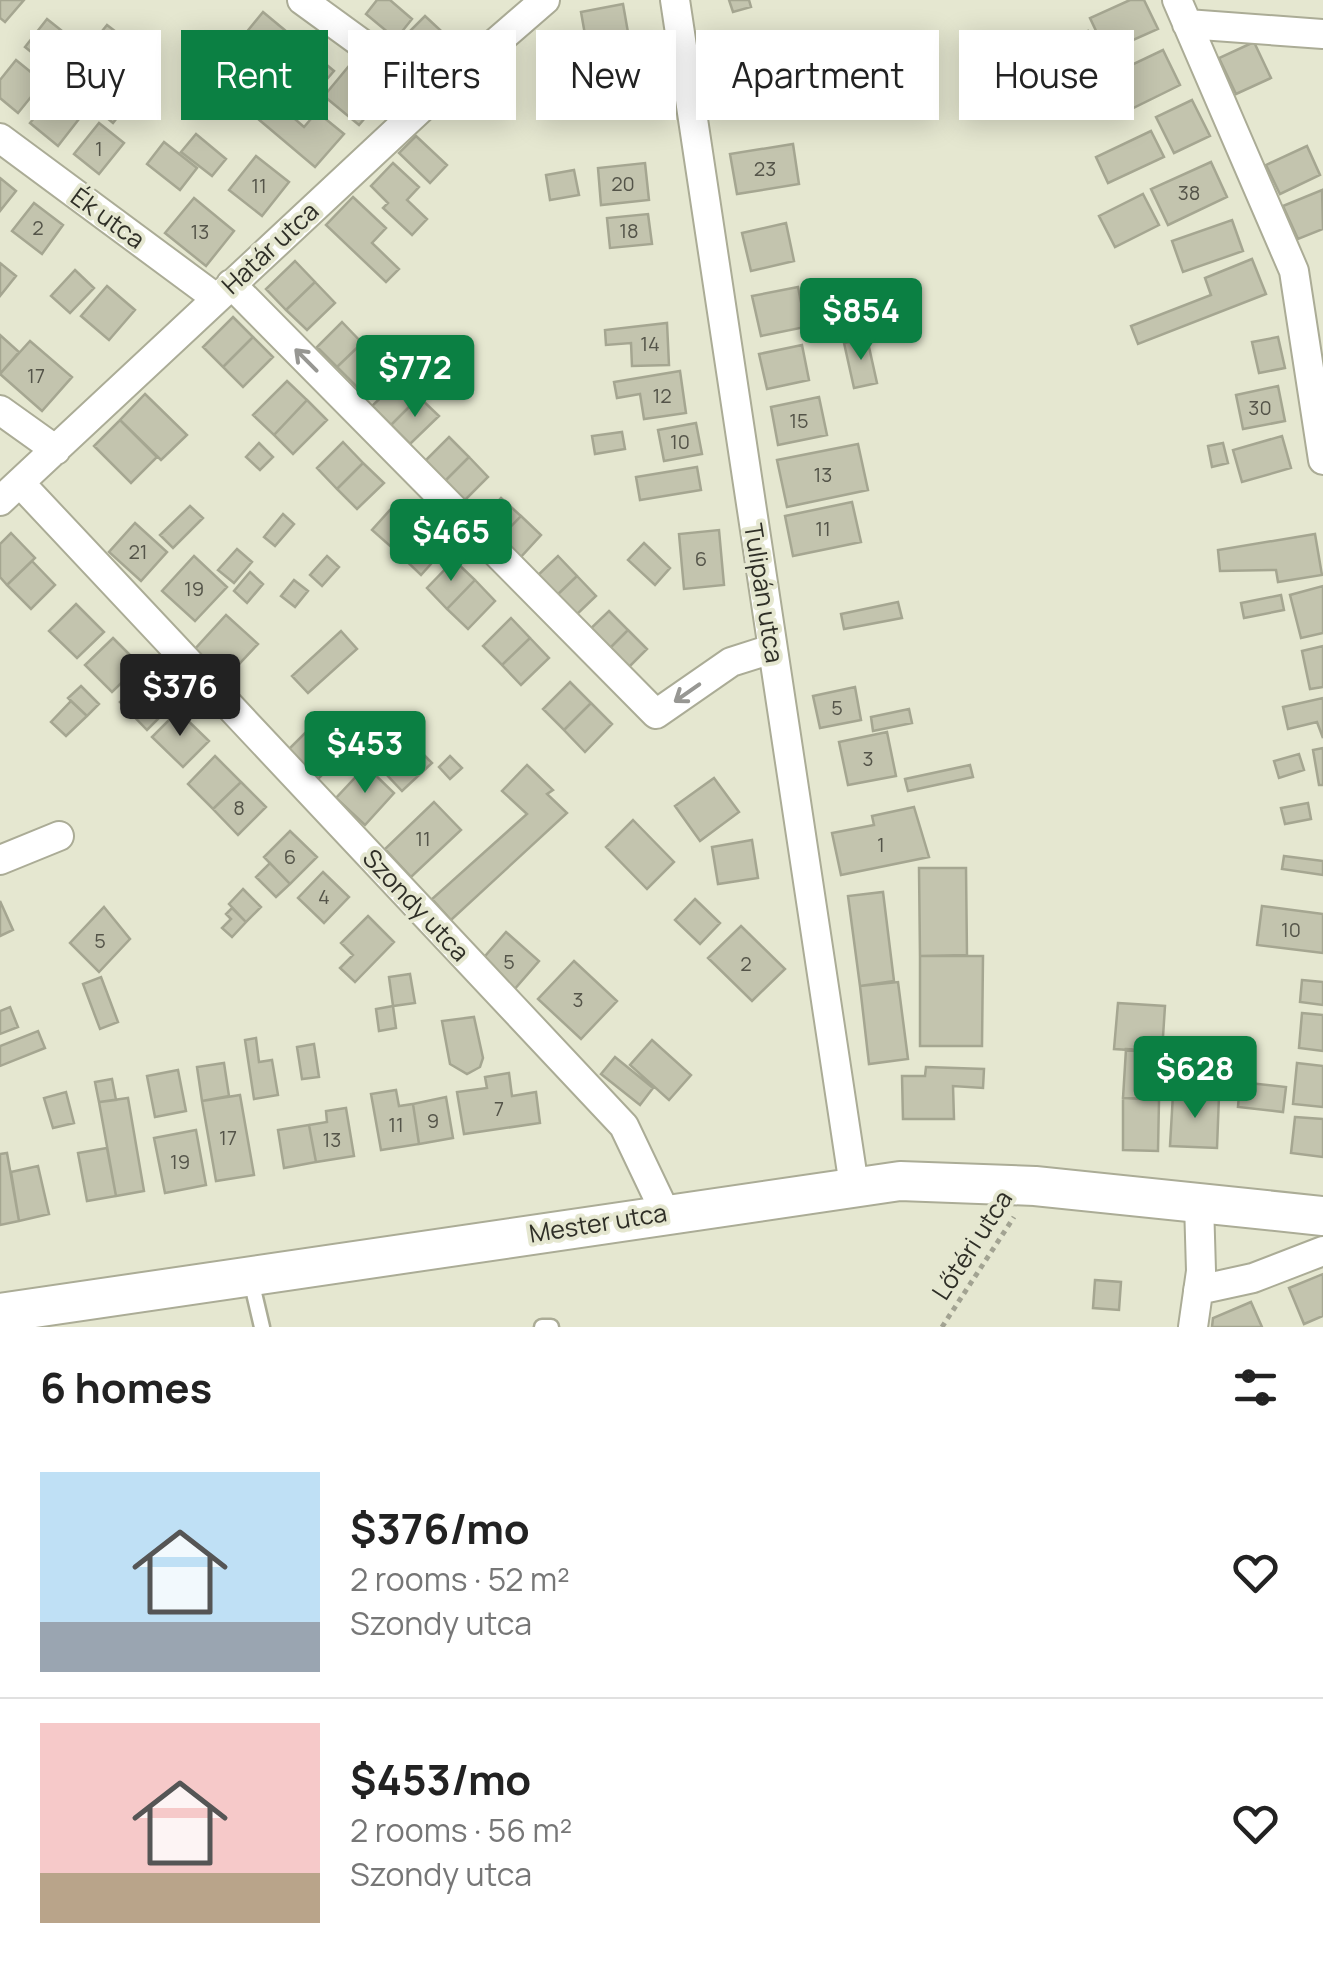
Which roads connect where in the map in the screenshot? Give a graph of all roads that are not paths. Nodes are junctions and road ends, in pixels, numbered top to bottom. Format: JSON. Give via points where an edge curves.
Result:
{"nodes":[{"id":1,"x":302,"y":0,"type":"edge"},
{"id":2,"x":545,"y":0,"type":"edge"},
{"id":3,"x":676,"y":0,"type":"edge"},
{"id":4,"x":1182,"y":12,"type":"edge"},
{"id":5,"x":510,"y":30,"type":"edge"},
{"id":6,"x":348,"y":33,"type":"edge"},
{"id":7,"x":1323,"y":34,"type":"edge"},
{"id":8,"x":408,"y":120,"type":"edge"},
{"id":9,"x":0,"y":138,"type":"edge"},
{"id":10,"x":224,"y":291,"type":"junction"},
{"id":11,"x":0,"y":410,"type":"edge"},
{"id":12,"x":56,"y":450,"type":"junction"},
{"id":13,"x":1323,"y":460,"type":"edge"},
{"id":14,"x":10,"y":492,"type":"edge"},
{"id":15,"x":772,"y":648,"type":"junction"},
{"id":16,"x":59,"y":836,"type":"dead end"},
{"id":17,"x":0,"y":860,"type":"edge"},
{"id":18,"x":854,"y":1186,"type":"junction"},
{"id":19,"x":1200,"y":1203,"type":"junction"},
{"id":20,"x":665,"y":1212,"type":"junction"},
{"id":21,"x":1323,"y":1216,"type":"edge"},
{"id":22,"x":1323,"y":1251,"type":"edge"},
{"id":23,"x":250,"y":1276,"type":"junction"},
{"id":24,"x":1198,"y":1290,"type":"junction"},
{"id":25,"x":0,"y":1313,"type":"edge"},
{"id":26,"x":262,"y":1327,"type":"edge"},
{"id":27,"x":542,"y":1327,"type":"edge"},
{"id":28,"x":552,"y":1327,"type":"edge"},
{"id":29,"x":1193,"y":1327,"type":"edge"}],
"edges":[{"from":1,"to":6,"type":"street"},
{"from":2,"to":5,"type":"street","name":"Határ utca"},
{"from":3,"to":15,"type":"street","name":"Tulipán utca"},
{"from":4,"to":7,"type":"street"},
{"from":4,"to":13,"type":"street","via":[[1294,271]]},
{"from":8,"to":10,"type":"street","name":"Határ utca"},
{"from":9,"to":10,"type":"street","name":"Ék utca"},
{"from":10,"to":12,"type":"street","name":"Határ utca"},
{"from":15,"to":10,"type":"street","name":"Ék utca","one_way":true,"via":[[731,662],[656,714]]},
{"from":11,"to":12,"type":"street"},
{"from":12,"to":14,"type":"street","name":"Határ utca"},
{"from":14,"to":20,"type":"street","name":"Szondy utca","via":[[624,1126]]},
{"from":15,"to":18,"type":"street","name":"Tulipán utca"},
{"from":16,"to":17,"type":"street"},
{"from":18,"to":19,"type":"main road","name":"Mester utca","via":[[945,1180]]},
{"from":18,"to":20,"type":"main road","name":"Mester utca"},
{"from":19,"to":21,"type":"main road","name":"Mester utca"},
{"from":19,"to":24,"type":"street"},
{"from":20,"to":23,"type":"main road","name":"Mester utca"},
{"from":22,"to":24,"type":"street"},
{"from":23,"to":25,"type":"main road","name":"Mester utca"},
{"from":23,"to":26,"type":"lane"},
{"from":24,"to":29,"type":"street"},
{"from":27,"to":28,"type":"lane"}]}
